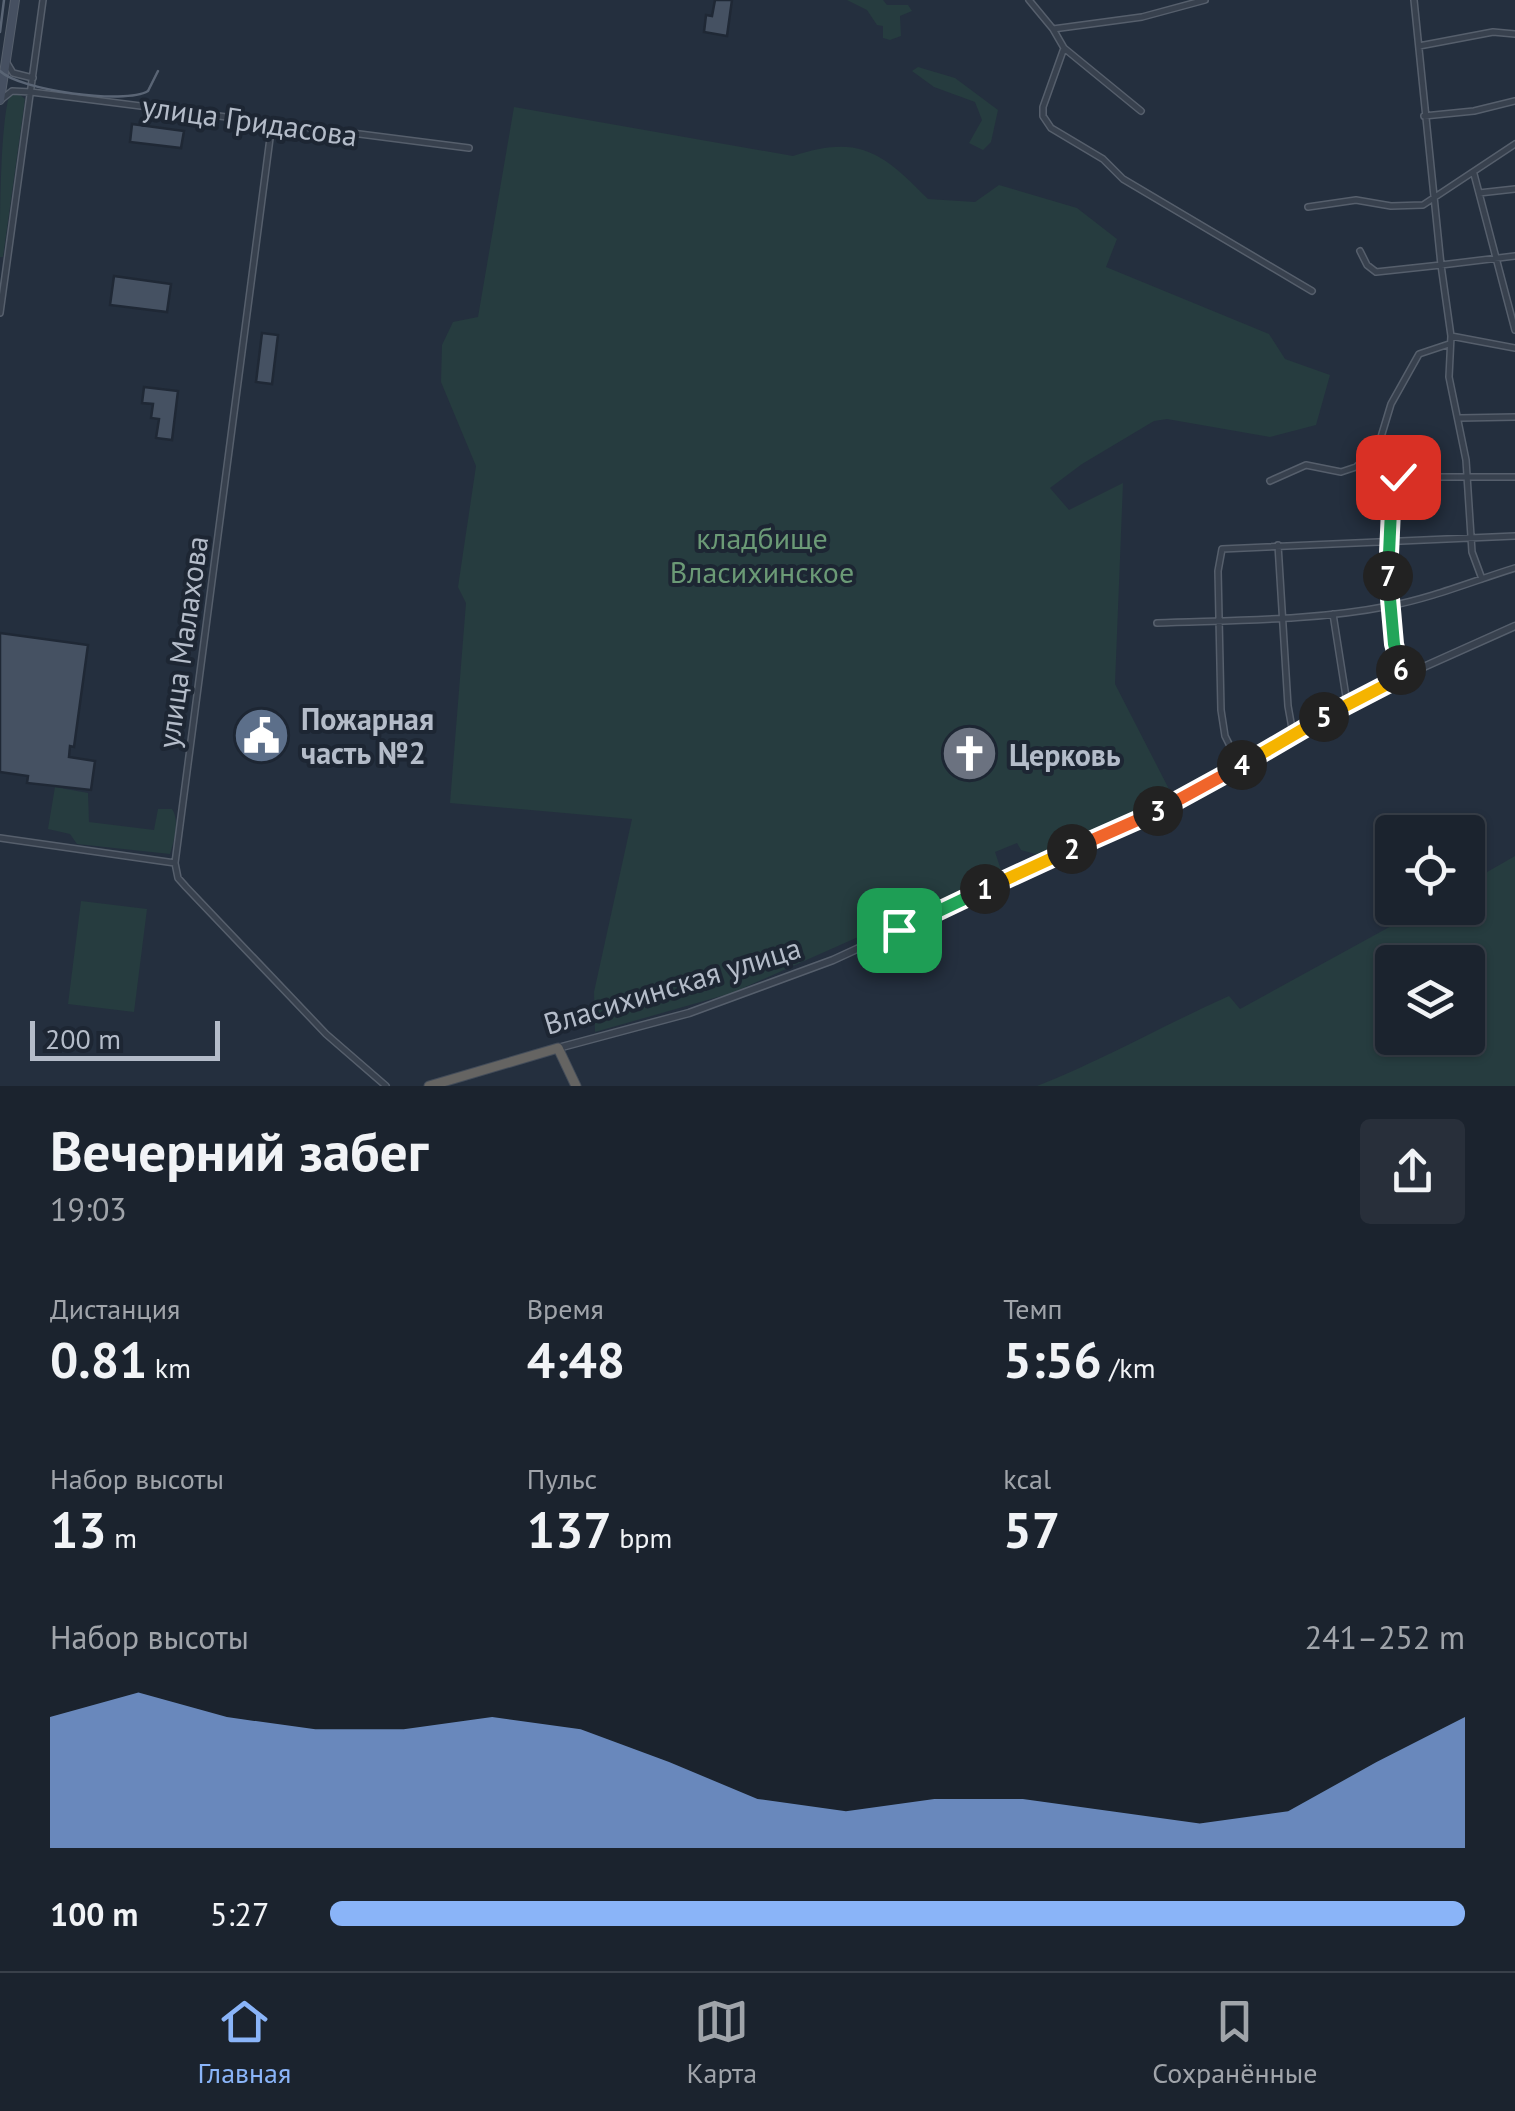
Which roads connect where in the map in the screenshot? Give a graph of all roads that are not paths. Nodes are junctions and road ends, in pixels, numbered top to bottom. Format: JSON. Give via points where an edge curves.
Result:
{"nodes":[{"id":1,"x":15,"y":0,"type":"edge"},
{"id":2,"x":43,"y":0,"type":"edge"},
{"id":3,"x":1029,"y":0,"type":"edge"},
{"id":4,"x":1205,"y":0,"type":"edge"},
{"id":5,"x":1414,"y":0,"type":"edge"},
{"id":6,"x":1053,"y":30,"type":"junction"},
{"id":7,"x":1515,"y":34,"type":"edge"},
{"id":8,"x":1418,"y":46,"type":"junction"},
{"id":9,"x":1064,"y":48,"type":"junction"},
{"id":10,"x":6,"y":60,"type":"junction"},
{"id":11,"x":33,"y":78,"type":"junction"},
{"id":12,"x":31,"y":92,"type":"junction"},
{"id":13,"x":0,"y":101,"type":"edge"},
{"id":14,"x":1515,"y":101,"type":"edge"},
{"id":15,"x":1141,"y":111,"type":"dead end"},
{"id":16,"x":1424,"y":116,"type":"junction"},
{"id":17,"x":272,"y":123,"type":"junction"},
{"id":18,"x":1515,"y":144,"type":"edge"},
{"id":19,"x":469,"y":148,"type":"dead end"},
{"id":20,"x":1474,"y":174,"type":"junction"},
{"id":21,"x":1515,"y":189,"type":"edge"},
{"id":22,"x":1479,"y":193,"type":"junction"},
{"id":23,"x":1433,"y":198,"type":"junction"},
{"id":24,"x":1308,"y":207,"type":"dead end"},
{"id":25,"x":1360,"y":251,"type":"dead end"},
{"id":26,"x":1515,"y":256,"type":"edge"},
{"id":27,"x":1497,"y":258,"type":"junction"},
{"id":28,"x":1441,"y":265,"type":"junction"},
{"id":29,"x":1312,"y":290,"type":"dead end"},
{"id":30,"x":0,"y":313,"type":"edge"},
{"id":31,"x":1515,"y":330,"type":"edge"},
{"id":32,"x":1450,"y":336,"type":"junction"},
{"id":33,"x":1448,"y":344,"type":"junction"},
{"id":34,"x":1515,"y":348,"type":"edge"},
{"id":35,"x":1515,"y":416,"type":"edge"},
{"id":36,"x":1460,"y":418,"type":"junction"},
{"id":37,"x":1467,"y":475,"type":"junction"},
{"id":38,"x":1515,"y":477,"type":"edge"},
{"id":39,"x":1270,"y":480,"type":"dead end"},
{"id":40,"x":1515,"y":536,"type":"edge"},
{"id":41,"x":1471,"y":537,"type":"junction"},
{"id":42,"x":1386,"y":542,"type":"junction"},
{"id":43,"x":1278,"y":545,"type":"junction"},
{"id":44,"x":1515,"y":568,"type":"edge"},
{"id":45,"x":1482,"y":578,"type":"junction"},
{"id":46,"x":1389,"y":606,"type":"junction"},
{"id":47,"x":1333,"y":614,"type":"junction"},
{"id":48,"x":1281,"y":617,"type":"junction"},
{"id":49,"x":1220,"y":620,"type":"junction"},
{"id":50,"x":1157,"y":623,"type":"dead end"},
{"id":51,"x":1515,"y":626,"type":"edge"},
{"id":52,"x":1403,"y":676,"type":"junction"},
{"id":53,"x":1347,"y":703,"type":"junction"},
{"id":54,"x":1294,"y":734,"type":"junction"},
{"id":55,"x":1240,"y":766,"type":"junction"},
{"id":56,"x":0,"y":838,"type":"edge"},
{"id":57,"x":175,"y":863,"type":"junction"},
{"id":58,"x":558,"y":1048,"type":"junction"},
{"id":59,"x":386,"y":1084,"type":"edge"},
{"id":60,"x":429,"y":1086,"type":"edge"},
{"id":61,"x":576,"y":1086,"type":"edge"}],
"edges":[{"from":1,"to":10,"type":"main road"},
{"from":2,"to":11,"type":"street"},
{"from":3,"to":6,"type":"street"},
{"from":4,"to":6,"type":"street"},
{"from":5,"to":8,"type":"street"},
{"from":6,"to":9,"type":"street"},
{"from":7,"to":8,"type":"street"},
{"from":8,"to":16,"type":"street"},
{"from":9,"to":15,"type":"street"},
{"from":9,"to":29,"type":"street","via":[[1044,106],[1051,128],[1150,196]]},
{"from":10,"to":11,"type":"street","via":[[13,73]]},
{"from":10,"to":13,"type":"main road"},
{"from":11,"to":12,"type":"street"},
{"from":12,"to":13,"type":"street","via":[[7,92]]},
{"from":12,"to":17,"type":"street","name":"улица Гридасова"},
{"from":12,"to":30,"type":"street"},
{"from":14,"to":16,"type":"street"},
{"from":16,"to":23,"type":"street"},
{"from":17,"to":19,"type":"street","name":"улица Гридасова"},
{"from":17,"to":57,"type":"street","name":"улица Малахова"},
{"from":18,"to":20,"type":"street"},
{"from":20,"to":22,"type":"street"},
{"from":20,"to":23,"type":"street"},
{"from":21,"to":22,"type":"street"},
{"from":22,"to":27,"type":"street"},
{"from":23,"to":24,"type":"street","via":[[1406,207],[1356,200]]},
{"from":23,"to":28,"type":"street"},
{"from":25,"to":28,"type":"street","via":[[1376,272]]},
{"from":26,"to":27,"type":"street"},
{"from":27,"to":28,"type":"street"},
{"from":27,"to":31,"type":"street"},
{"from":28,"to":32,"type":"street"},
{"from":32,"to":33,"type":"street"},
{"from":32,"to":34,"type":"street"},
{"from":33,"to":36,"type":"street"},
{"from":33,"to":39,"type":"street","via":[[1419,354],[1378,447],[1356,467],[1341,472],[1306,465]]},
{"from":35,"to":36,"type":"street"},
{"from":36,"to":37,"type":"street"},
{"from":37,"to":38,"type":"street"},
{"from":37,"to":41,"type":"street"},
{"from":37,"to":42,"type":"street","via":[[1393,480]]},
{"from":40,"to":41,"type":"street"},
{"from":41,"to":42,"type":"street"},
{"from":41,"to":45,"type":"street"},
{"from":42,"to":43,"type":"street"},
{"from":42,"to":46,"type":"street"},
{"from":43,"to":48,"type":"street"},
{"from":43,"to":49,"type":"street","via":[[1222,549]]},
{"from":44,"to":45,"type":"street"},
{"from":45,"to":46,"type":"street"},
{"from":46,"to":47,"type":"street"},
{"from":46,"to":52,"type":"street"},
{"from":47,"to":48,"type":"street"},
{"from":47,"to":53,"type":"street"},
{"from":48,"to":49,"type":"street"},
{"from":48,"to":54,"type":"street"},
{"from":49,"to":50,"type":"street"},
{"from":49,"to":55,"type":"street","via":[[1221,710]]},
{"from":51,"to":52,"type":"street","name":"Власихинская улица"},
{"from":52,"to":53,"type":"street","name":"Власихинская улица"},
{"from":53,"to":54,"type":"street","name":"Власихинская улица"},
{"from":54,"to":55,"type":"street","name":"Власихинская улица"},
{"from":55,"to":58,"type":"street","name":"Власихинская улица","via":[[1150,815],[806,971],[688,1013]]},
{"from":56,"to":57,"type":"street"},
{"from":57,"to":59,"type":"street","via":[[186,888],[326,1034]]},
{"from":58,"to":60,"type":"highway","name":"Власихинская улица"},
{"from":58,"to":61,"type":"highway"}]}
